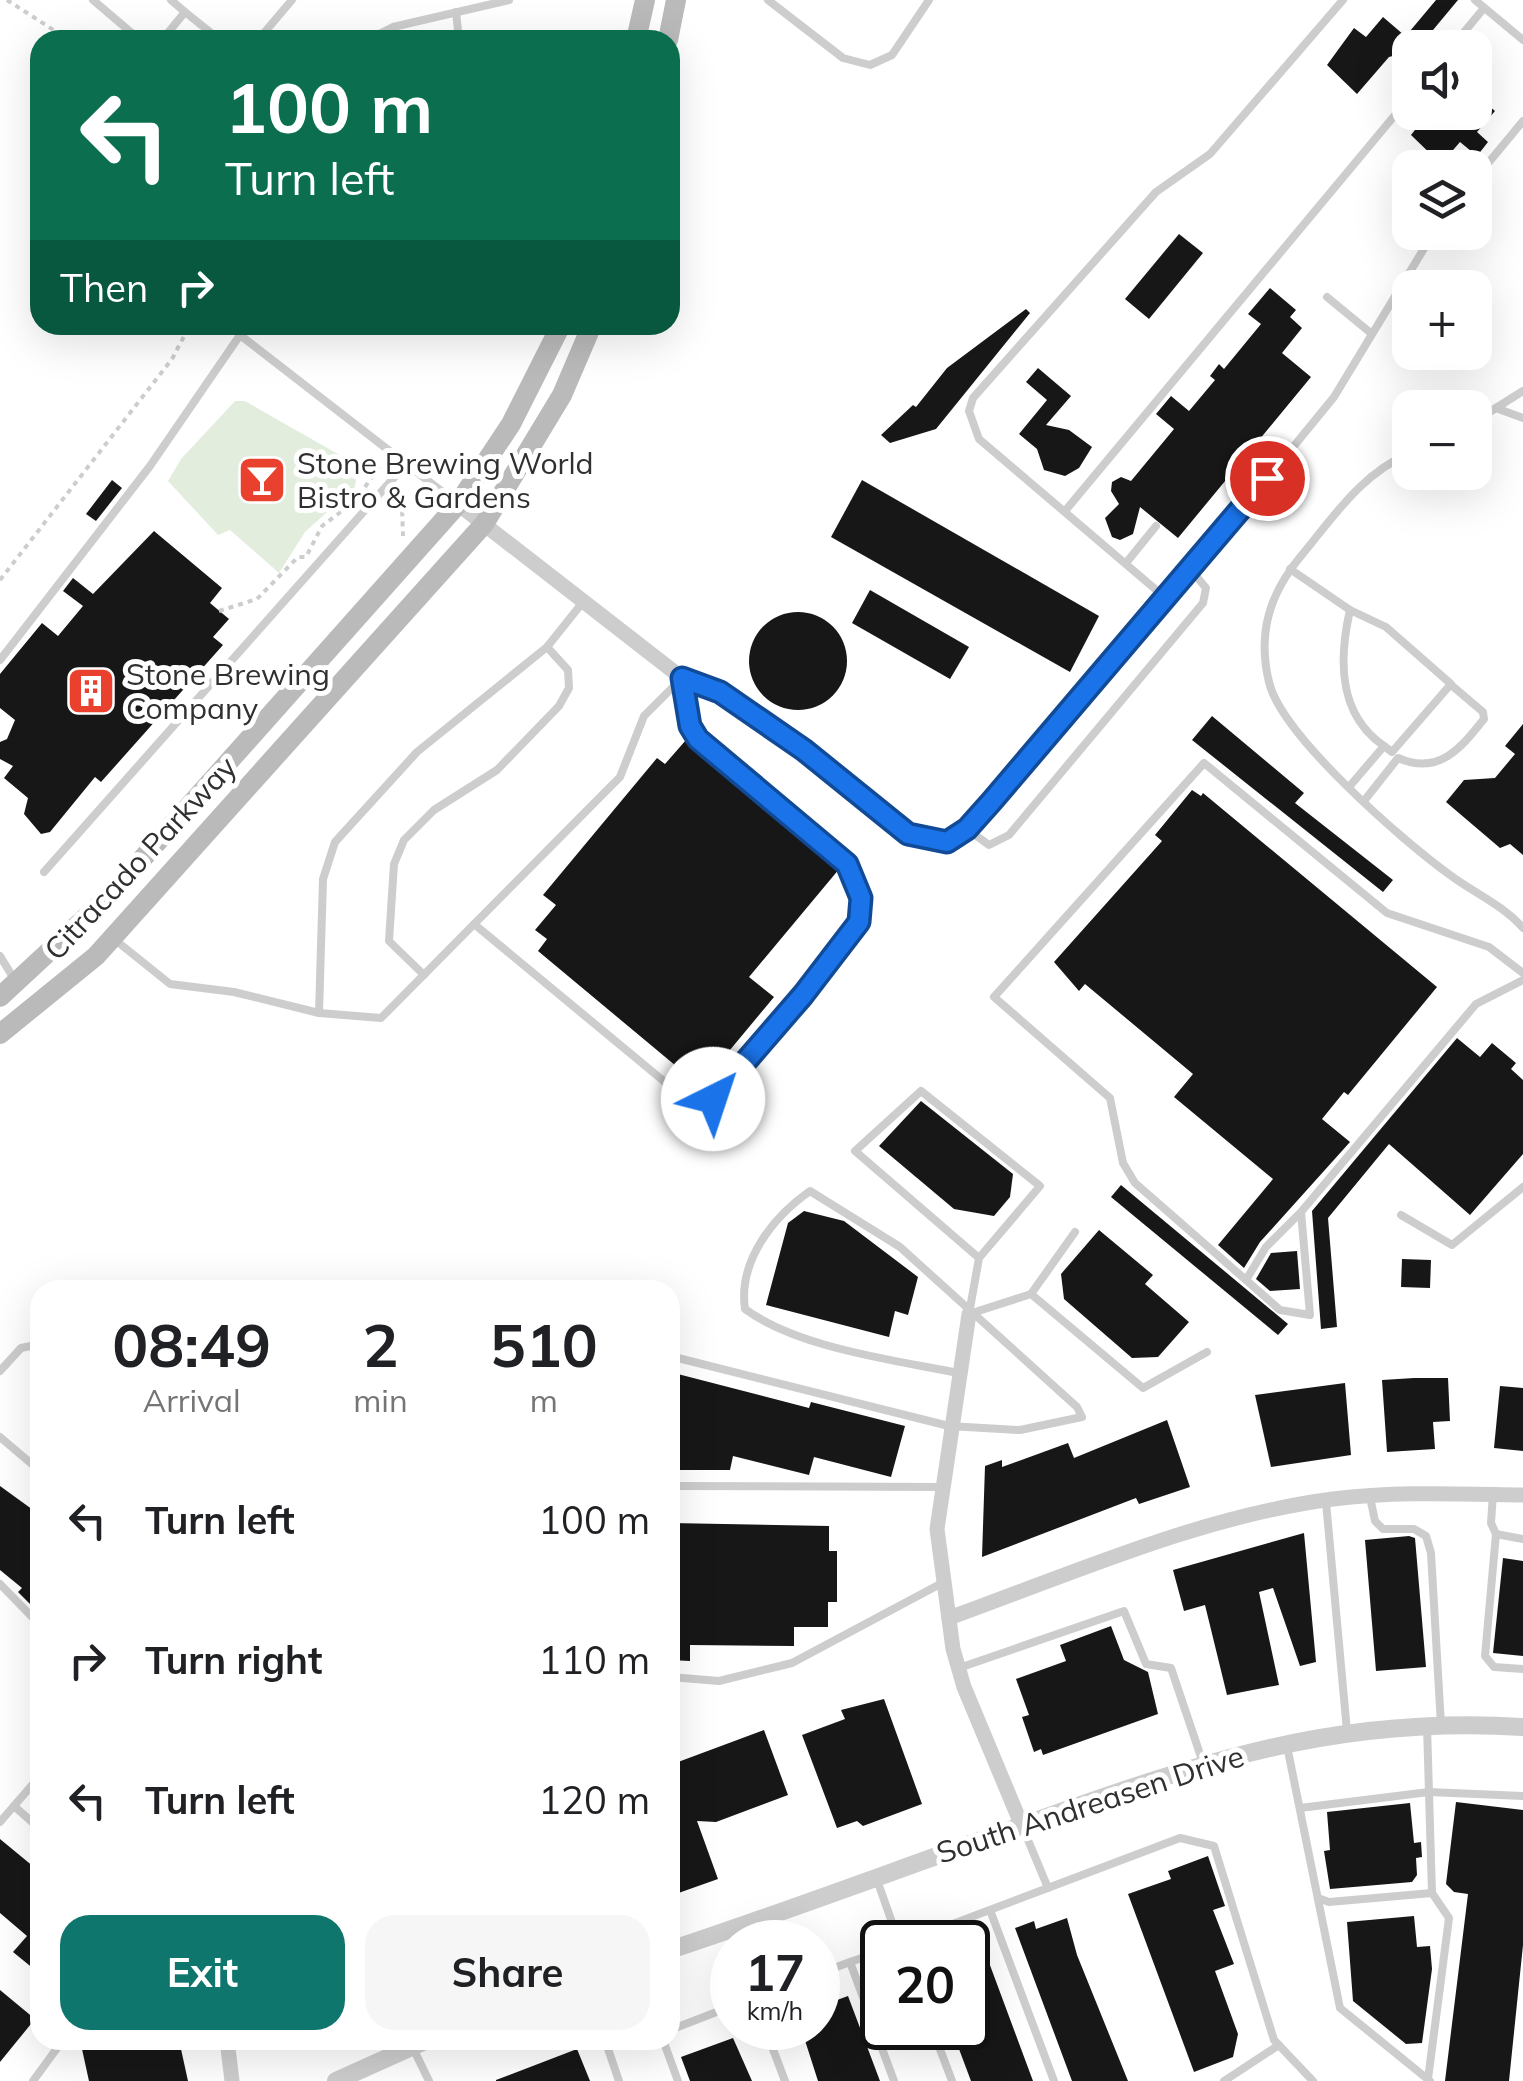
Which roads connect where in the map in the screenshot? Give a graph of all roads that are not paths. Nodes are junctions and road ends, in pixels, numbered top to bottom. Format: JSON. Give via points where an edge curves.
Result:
{"nodes":[{"id":1,"x":93,"y":0,"type":"edge"},
{"id":2,"x":171,"y":0,"type":"edge"},
{"id":3,"x":292,"y":0,"type":"edge"},
{"id":4,"x":509,"y":0,"type":"edge"},
{"id":5,"x":676,"y":0,"type":"edge"},
{"id":6,"x":768,"y":0,"type":"edge"},
{"id":7,"x":929,"y":0,"type":"edge"},
{"id":8,"x":1343,"y":0,"type":"edge"},
{"id":9,"x":1475,"y":0,"type":"edge"},
{"id":10,"x":640,"y":1,"type":"edge"},
{"id":11,"x":1484,"y":8,"type":"junction"},
{"id":12,"x":185,"y":12,"type":"junction"},
{"id":13,"x":456,"y":12,"type":"junction"},
{"id":14,"x":128,"y":30,"type":"edge"},
{"id":15,"x":170,"y":30,"type":"edge"},
{"id":16,"x":208,"y":30,"type":"edge"},
{"id":17,"x":266,"y":30,"type":"edge"},
{"id":18,"x":387,"y":30,"type":"edge"},
{"id":19,"x":458,"y":30,"type":"edge"},
{"id":20,"x":637,"y":30,"type":"edge"},
{"id":21,"x":670,"y":30,"type":"edge"},
{"id":22,"x":1466,"y":30,"type":"edge"},
{"id":23,"x":1523,"y":40,"type":"edge"},
{"id":24,"x":1392,"y":119,"type":"edge"},
{"id":25,"x":1523,"y":121,"type":"edge"},
{"id":26,"x":1492,"y":158,"type":"edge"},
{"id":27,"x":1423,"y":250,"type":"edge"},
{"id":28,"x":1327,"y":297,"type":"dead end"},
{"id":29,"x":1372,"y":334,"type":"junction"},
{"id":30,"x":238,"y":335,"type":"edge"},
{"id":31,"x":247,"y":335,"type":"edge"},
{"id":32,"x":556,"y":335,"type":"edge"},
{"id":33,"x":588,"y":335,"type":"edge"},
{"id":34,"x":1523,"y":391,"type":"edge"},
{"id":35,"x":1496,"y":408,"type":"junction"},
{"id":36,"x":1492,"y":411,"type":"edge"},
{"id":37,"x":1523,"y":418,"type":"edge"},
{"id":38,"x":1392,"y":462,"type":"edge"},
{"id":39,"x":406,"y":464,"type":"junction"},
{"id":40,"x":458,"y":504,"type":"junction"},
{"id":41,"x":1065,"y":511,"type":"junction"},
{"id":42,"x":484,"y":524,"type":"junction"},
{"id":43,"x":1156,"y":526,"type":"dead end"},
{"id":44,"x":1126,"y":563,"type":"junction"},
{"id":45,"x":1290,"y":569,"type":"junction"},
{"id":46,"x":1192,"y":571,"type":"junction"},
{"id":47,"x":1168,"y":600,"type":"junction"},
{"id":48,"x":583,"y":602,"type":"junction"},
{"id":49,"x":1350,"y":610,"type":"junction"},
{"id":50,"x":548,"y":646,"type":"junction"},
{"id":51,"x":0,"y":660,"type":"edge"},
{"id":52,"x":682,"y":678,"type":"junction"},
{"id":53,"x":1450,"y":684,"type":"junction"},
{"id":54,"x":1392,"y":752,"type":"junction"},
{"id":55,"x":1349,"y":787,"type":"junction"},
{"id":56,"x":1364,"y":801,"type":"junction"},
{"id":57,"x":967,"y":829,"type":"junction"},
{"id":58,"x":44,"y":872,"type":"dead end"},
{"id":59,"x":474,"y":924,"type":"junction"},
{"id":60,"x":1523,"y":928,"type":"edge"},
{"id":61,"x":114,"y":938,"type":"junction"},
{"id":62,"x":0,"y":956,"type":"edge"},
{"id":63,"x":424,"y":975,"type":"junction"},
{"id":64,"x":1523,"y":976,"type":"edge"},
{"id":65,"x":18,"y":983,"type":"junction"},
{"id":66,"x":0,"y":997,"type":"edge"},
{"id":67,"x":319,"y":1013,"type":"junction"},
{"id":68,"x":0,"y":1034,"type":"edge"},
{"id":69,"x":1523,"y":1187,"type":"edge"},
{"id":70,"x":1300,"y":1212,"type":"junction"},
{"id":71,"x":1401,"y":1215,"type":"dead end"},
{"id":72,"x":1074,"y":1232,"type":"dead end"},
{"id":73,"x":978,"y":1258,"type":"junction"},
{"id":74,"x":1246,"y":1280,"type":"junction"},
{"id":75,"x":1031,"y":1294,"type":"junction"},
{"id":76,"x":969,"y":1314,"type":"junction"},
{"id":77,"x":30,"y":1346,"type":"edge"},
{"id":78,"x":1208,"y":1352,"type":"dead end"},
{"id":79,"x":680,"y":1359,"type":"edge"},
{"id":80,"x":0,"y":1371,"type":"edge"},
{"id":81,"x":958,"y":1373,"type":"junction"},
{"id":82,"x":949,"y":1426,"type":"junction"},
{"id":83,"x":0,"y":1437,"type":"edge"},
{"id":84,"x":30,"y":1462,"type":"edge"},
{"id":85,"x":680,"y":1486,"type":"edge"},
{"id":86,"x":942,"y":1487,"type":"junction"},
{"id":87,"x":1493,"y":1494,"type":"junction"},
{"id":88,"x":1523,"y":1495,"type":"edge"},
{"id":89,"x":1370,"y":1497,"type":"junction"},
{"id":90,"x":1326,"y":1501,"type":"junction"},
{"id":91,"x":1496,"y":1534,"type":"junction"},
{"id":92,"x":1523,"y":1539,"type":"edge"},
{"id":93,"x":944,"y":1582,"type":"junction"},
{"id":94,"x":0,"y":1584,"type":"edge"},
{"id":95,"x":30,"y":1615,"type":"edge"},
{"id":96,"x":949,"y":1618,"type":"junction"},
{"id":97,"x":959,"y":1668,"type":"junction"},
{"id":98,"x":1523,"y":1669,"type":"edge"},
{"id":99,"x":680,"y":1678,"type":"edge"},
{"id":100,"x":1434,"y":1725,"type":"junction"},
{"id":101,"x":1523,"y":1727,"type":"edge"},
{"id":102,"x":1347,"y":1731,"type":"junction"},
{"id":103,"x":1286,"y":1742,"type":"junction"},
{"id":104,"x":1203,"y":1763,"type":"junction"},
{"id":105,"x":30,"y":1788,"type":"edge"},
{"id":106,"x":1428,"y":1792,"type":"junction"},
{"id":107,"x":1523,"y":1796,"type":"edge"},
{"id":108,"x":14,"y":1806,"type":"junction"},
{"id":109,"x":1300,"y":1808,"type":"junction"},
{"id":110,"x":30,"y":1820,"type":"edge"},
{"id":111,"x":0,"y":1822,"type":"edge"},
{"id":112,"x":1022,"y":1826,"type":"junction"},
{"id":113,"x":876,"y":1876,"type":"junction"},
{"id":114,"x":1048,"y":1888,"type":"junction"},
{"id":115,"x":1432,"y":1893,"type":"junction"},
{"id":116,"x":1318,"y":1898,"type":"junction"},
{"id":117,"x":990,"y":1910,"type":"junction"},
{"id":118,"x":770,"y":1920,"type":"edge"},
{"id":119,"x":893,"y":1920,"type":"edge"},
{"id":120,"x":962,"y":1920,"type":"edge"},
{"id":121,"x":710,"y":1941,"type":"edge"},
{"id":122,"x":680,"y":1948,"type":"edge"},
{"id":123,"x":860,"y":1959,"type":"edge"},
{"id":124,"x":850,"y":1962,"type":"junction"},
{"id":125,"x":840,"y":1966,"type":"edge"},
{"id":126,"x":710,"y":2015,"type":"edge"},
{"id":127,"x":680,"y":2026,"type":"edge"},
{"id":128,"x":1279,"y":2045,"type":"junction"},
{"id":129,"x":56,"y":2050,"type":"edge"},
{"id":130,"x":227,"y":2050,"type":"edge"},
{"id":131,"x":404,"y":2050,"type":"edge"},
{"id":132,"x":421,"y":2050,"type":"edge"},
{"id":133,"x":608,"y":2050,"type":"edge"},
{"id":134,"x":667,"y":2050,"type":"edge"},
{"id":135,"x":773,"y":2050,"type":"edge"},
{"id":136,"x":940,"y":2050,"type":"edge"},
{"id":137,"x":1429,"y":2080,"type":"edge"},
{"id":138,"x":33,"y":2081,"type":"edge"},
{"id":139,"x":232,"y":2081,"type":"edge"},
{"id":140,"x":336,"y":2081,"type":"edge"},
{"id":141,"x":429,"y":2081,"type":"edge"},
{"id":142,"x":620,"y":2081,"type":"edge"},
{"id":143,"x":678,"y":2081,"type":"edge"},
{"id":144,"x":785,"y":2081,"type":"edge"},
{"id":145,"x":894,"y":2081,"type":"edge"},
{"id":146,"x":952,"y":2081,"type":"edge"},
{"id":147,"x":1054,"y":2081,"type":"edge"},
{"id":148,"x":1224,"y":2081,"type":"edge"},
{"id":149,"x":1313,"y":2081,"type":"edge"}],
"edges":[{"from":1,"to":14,"type":"lane"},
{"from":2,"to":12,"type":"lane"},
{"from":3,"to":17,"type":"lane"},
{"from":4,"to":13,"type":"lane"},
{"from":5,"to":21,"type":"main road"},
{"from":6,"to":7,"type":"lane","via":[[843,58],[870,65],[892,56]]},
{"from":8,"to":41,"type":"lane","via":[[1210,154],[1156,192],[973,398],[969,412],[979,439]]},
{"from":9,"to":11,"type":"lane"},
{"from":10,"to":20,"type":"main road"},
{"from":11,"to":22,"type":"lane"},
{"from":11,"to":23,"type":"lane"},
{"from":12,"to":15,"type":"lane"},
{"from":12,"to":16,"type":"lane"},
{"from":13,"to":18,"type":"lane"},
{"from":13,"to":19,"type":"lane"},
{"from":24,"to":41,"type":"lane"},
{"from":25,"to":26,"type":"lane"},
{"from":27,"to":29,"type":"lane"},
{"from":28,"to":29,"type":"lane"},
{"from":29,"to":46,"type":"lane","via":[[1334,397]]},
{"from":30,"to":51,"type":"lane","via":[[150,466]]},
{"from":31,"to":39,"type":"lane"},
{"from":32,"to":40,"type":"main road","name":"Citracado Parkway"},
{"from":33,"to":42,"type":"main road","name":"Citracado Parkway","via":[[562,396]]},
{"from":34,"to":35,"type":"lane"},
{"from":35,"to":36,"type":"lane"},
{"from":35,"to":37,"type":"lane"},
{"from":38,"to":45,"type":"lane","via":[[1368,475]]},
{"from":39,"to":40,"type":"lane"},
{"from":39,"to":58,"type":"lane"},
{"from":40,"to":42,"type":"street"},
{"from":40,"to":65,"type":"main road","name":"Citracado Parkway","via":[[108,898]]},
{"from":41,"to":44,"type":"lane"},
{"from":42,"to":48,"type":"street"},
{"from":42,"to":61,"type":"main road","name":"Citracado Parkway"},
{"from":43,"to":44,"type":"lane"},
{"from":44,"to":47,"type":"lane"},
{"from":45,"to":49,"type":"lane"},
{"from":45,"to":55,"type":"lane","via":[[1269,606],[1264,642],[1270,686],[1307,744]]},
{"from":46,"to":47,"type":"lane"},
{"from":46,"to":57,"type":"lane","via":[[1206,588],[1202,603],[1009,835],[989,844]]},
{"from":47,"to":57,"type":"lane"},
{"from":48,"to":50,"type":"lane"},
{"from":48,"to":52,"type":"street"},
{"from":49,"to":53,"type":"lane","via":[[1386,628]]},
{"from":49,"to":54,"type":"lane","via":[[1340,652],[1344,690]]},
{"from":50,"to":63,"type":"lane","via":[[568,670],[566,698],[497,770],[434,810],[399,850],[389,941]]},
{"from":50,"to":67,"type":"lane","via":[[417,752],[335,842],[323,879]]},
{"from":52,"to":57,"type":"lane","via":[[720,692],[908,834],[947,842]]},
{"from":52,"to":59,"type":"lane","via":[[644,716],[620,777]]},
{"from":52,"to":59,"type":"lane","via":[[698,739],[847,864],[856,880],[859,922],[803,995],[713,1099],[689,1102]]},
{"from":53,"to":54,"type":"lane"},
{"from":53,"to":54,"type":"lane","via":[[1484,719],[1454,756],[1413,764]]},
{"from":54,"to":55,"type":"lane"},
{"from":54,"to":56,"type":"lane"},
{"from":55,"to":56,"type":"lane"},
{"from":56,"to":60,"type":"lane"},
{"from":59,"to":63,"type":"lane"},
{"from":61,"to":67,"type":"lane","via":[[170,984]]},
{"from":61,"to":68,"type":"main road","name":"Citracado Parkway"},
{"from":62,"to":65,"type":"lane"},
{"from":63,"to":67,"type":"lane","via":[[381,1018]]},
{"from":64,"to":70,"type":"lane","via":[[1476,1004]]},
{"from":64,"to":74,"type":"lane","via":[[1489,947],[1387,913],[1204,763],[994,997],[1110,1098],[1122,1164],[1135,1183]]},
{"from":65,"to":66,"type":"main road","name":"Citracado Parkway"},
{"from":69,"to":71,"type":"lane","via":[[1452,1245]]},
{"from":70,"to":74,"type":"lane"},
{"from":70,"to":74,"type":"lane","via":[[1310,1315],[1280,1310]]},
{"from":72,"to":75,"type":"lane"},
{"from":73,"to":73,"type":"lane","via":[[1040,1186],[921,1091],[855,1152]]},
{"from":73,"to":76,"type":"lane"},
{"from":75,"to":76,"type":"lane"},
{"from":75,"to":78,"type":"lane","via":[[1142,1388]]},
{"from":76,"to":81,"type":"street"},
{"from":76,"to":81,"type":"lane","via":[[900,1247],[810,1191],[764,1235],[742,1284],[746,1309],[766,1324]]},
{"from":76,"to":82,"type":"lane","via":[[1082,1416],[1020,1430]]},
{"from":77,"to":80,"type":"lane"},
{"from":79,"to":82,"type":"lane"},
{"from":81,"to":82,"type":"street"},
{"from":82,"to":86,"type":"street"},
{"from":83,"to":84,"type":"lane"},
{"from":85,"to":86,"type":"lane"},
{"from":86,"to":93,"type":"street","via":[[937,1529]]},
{"from":87,"to":88,"type":"street"},
{"from":87,"to":89,"type":"street"},
{"from":87,"to":91,"type":"lane","via":[[1490,1523]]},
{"from":89,"to":90,"type":"street"},
{"from":89,"to":100,"type":"lane","via":[[1383,1529],[1414,1529],[1426,1536],[1431,1553]]},
{"from":90,"to":96,"type":"street","via":[[1144,1547]]},
{"from":90,"to":102,"type":"lane"},
{"from":91,"to":92,"type":"lane"},
{"from":91,"to":98,"type":"lane","via":[[1485,1656],[1494,1667]]},
{"from":93,"to":96,"type":"street"},
{"from":93,"to":99,"type":"lane","via":[[792,1663],[719,1681]]},
{"from":94,"to":95,"type":"lane"},
{"from":96,"to":97,"type":"street"},
{"from":97,"to":104,"type":"lane","via":[[1124,1612],[1146,1664],[1171,1668]]},
{"from":97,"to":112,"type":"street"},
{"from":100,"to":101,"type":"street","name":"South Andreasen Drive"},
{"from":100,"to":102,"type":"street","name":"South Andreasen Drive"},
{"from":100,"to":106,"type":"lane"},
{"from":102,"to":103,"type":"street","name":"South Andreasen Drive"},
{"from":103,"to":104,"type":"street","name":"South Andreasen Drive"},
{"from":103,"to":109,"type":"lane"},
{"from":104,"to":112,"type":"street","name":"South Andreasen Drive"},
{"from":105,"to":108,"type":"lane"},
{"from":106,"to":107,"type":"lane"},
{"from":106,"to":109,"type":"lane"},
{"from":106,"to":115,"type":"lane"},
{"from":108,"to":110,"type":"lane"},
{"from":108,"to":111,"type":"lane"},
{"from":109,"to":116,"type":"lane"},
{"from":112,"to":113,"type":"street","name":"South Andreasen Drive"},
{"from":112,"to":114,"type":"lane"},
{"from":113,"to":118,"type":"street","name":"South Andreasen Drive"},
{"from":113,"to":119,"type":"lane"},
{"from":114,"to":117,"type":"lane"},
{"from":114,"to":128,"type":"lane","via":[[1180,1838],[1214,1846]]},
{"from":115,"to":116,"type":"lane"},
{"from":115,"to":137,"type":"lane","via":[[1450,1918]]},
{"from":116,"to":137,"type":"lane","via":[[1340,2008]]},
{"from":117,"to":120,"type":"lane"},
{"from":117,"to":147,"type":"lane"},
{"from":121,"to":122,"type":"street","name":"South Andreasen Drive"},
{"from":123,"to":124,"type":"lane"},
{"from":124,"to":125,"type":"lane"},
{"from":124,"to":145,"type":"lane"},
{"from":126,"to":127,"type":"lane"},
{"from":128,"to":148,"type":"lane"},
{"from":128,"to":149,"type":"lane"},
{"from":129,"to":138,"type":"lane"},
{"from":130,"to":139,"type":"street"},
{"from":131,"to":140,"type":"street"},
{"from":132,"to":141,"type":"lane"},
{"from":133,"to":142,"type":"lane"},
{"from":134,"to":143,"type":"lane"},
{"from":135,"to":144,"type":"lane"},
{"from":136,"to":146,"type":"lane"}]}
